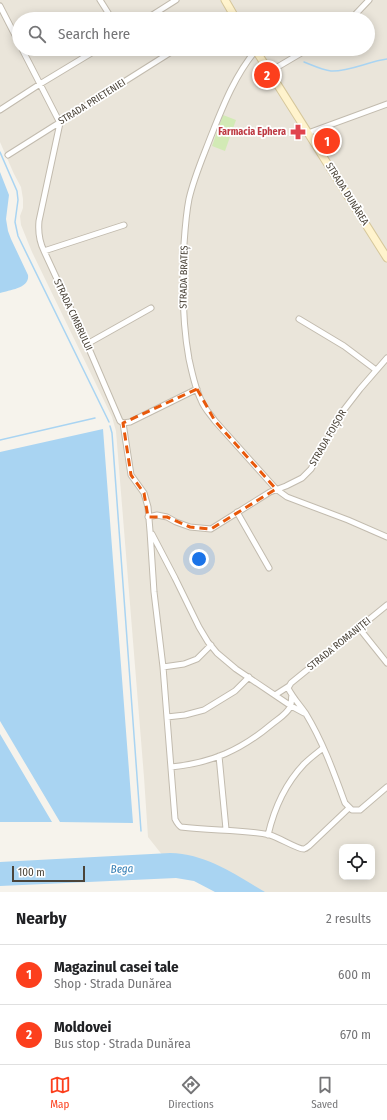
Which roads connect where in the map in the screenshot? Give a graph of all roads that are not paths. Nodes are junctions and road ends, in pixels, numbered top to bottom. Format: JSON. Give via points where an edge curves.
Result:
{"nodes":[{"id":1,"x":100,"y":0,"type":"edge"},
{"id":2,"x":176,"y":0,"type":"edge"},
{"id":3,"x":225,"y":0,"type":"edge"},
{"id":4,"x":369,"y":0,"type":"edge"},
{"id":5,"x":0,"y":6,"type":"edge"},
{"id":6,"x":108,"y":12,"type":"edge"},
{"id":7,"x":157,"y":12,"type":"edge"},
{"id":8,"x":232,"y":12,"type":"edge"},
{"id":9,"x":358,"y":12,"type":"edge"},
{"id":10,"x":12,"y":29,"type":"edge"},
{"id":11,"x":26,"y":56,"type":"edge"},
{"id":12,"x":86,"y":56,"type":"edge"},
{"id":13,"x":165,"y":56,"type":"edge"},
{"id":14,"x":251,"y":56,"type":"edge"},
{"id":15,"x":260,"y":56,"type":"edge"},
{"id":16,"x":296,"y":56,"type":"edge"},
{"id":17,"x":269,"y":72,"type":"junction"},
{"id":18,"x":40,"y":84,"type":"junction"},
{"id":19,"x":387,"y":104,"type":"edge"},
{"id":20,"x":0,"y":110,"type":"edge"},
{"id":21,"x":60,"y":123,"type":"junction"},
{"id":22,"x":308,"y":133,"type":"junction"},
{"id":23,"x":8,"y":155,"type":"dead end"},
{"id":24,"x":124,"y":225,"type":"dead end"},
{"id":25,"x":44,"y":252,"type":"junction"},
{"id":26,"x":387,"y":258,"type":"edge"},
{"id":27,"x":151,"y":308,"type":"dead end"},
{"id":28,"x":299,"y":320,"type":"dead end"},
{"id":29,"x":88,"y":344,"type":"junction"},
{"id":30,"x":387,"y":358,"type":"edge"},
{"id":31,"x":376,"y":370,"type":"junction"},
{"id":32,"x":197,"y":389,"type":"junction"},
{"id":33,"x":123,"y":423,"type":"junction"},
{"id":34,"x":276,"y":489,"type":"junction"},
{"id":35,"x":237,"y":512,"type":"junction"},
{"id":36,"x":148,"y":517,"type":"junction"},
{"id":37,"x":150,"y":531,"type":"junction"},
{"id":38,"x":387,"y":537,"type":"edge"},
{"id":39,"x":268,"y":568,"type":"dead end"},
{"id":40,"x":387,"y":606,"type":"edge"},
{"id":41,"x":359,"y":628,"type":"junction"},
{"id":42,"x":211,"y":645,"type":"junction"},
{"id":43,"x":387,"y":663,"type":"edge"},
{"id":44,"x":163,"y":667,"type":"junction"},
{"id":45,"x":249,"y":677,"type":"junction"},
{"id":46,"x":290,"y":684,"type":"junction"},
{"id":47,"x":275,"y":695,"type":"junction"},
{"id":48,"x":292,"y":695,"type":"junction"},
{"id":49,"x":290,"y":706,"type":"junction"},
{"id":50,"x":306,"y":715,"type":"junction"},
{"id":51,"x":167,"y":717,"type":"junction"},
{"id":52,"x":323,"y":748,"type":"junction"},
{"id":53,"x":219,"y":756,"type":"junction"},
{"id":54,"x":171,"y":767,"type":"junction"},
{"id":55,"x":387,"y":787,"type":"edge"},
{"id":56,"x":349,"y":808,"type":"junction"},
{"id":57,"x":226,"y":830,"type":"junction"},
{"id":58,"x":268,"y":835,"type":"junction"}],
"edges":[{"from":1,"to":6,"type":"street"},
{"from":2,"to":7,"type":"street"},
{"from":3,"to":8,"type":"street"},
{"from":4,"to":9,"type":"street"},
{"from":5,"to":10,"type":"street"},
{"from":11,"to":18,"type":"street"},
{"from":12,"to":18,"type":"street"},
{"from":13,"to":21,"type":"street","name":"STRADA PRIETENIEI"},
{"from":14,"to":32,"type":"street","name":"STRADA BRATEȘ","via":[[224,104],[199,166],[189,199],[183,305],[186,340]]},
{"from":15,"to":17,"type":"street","name":"STRADA DUNĂREA"},
{"from":16,"to":17,"type":"street"},
{"from":17,"to":22,"type":"street","name":"STRADA DUNĂREA"},
{"from":18,"to":20,"type":"street"},
{"from":18,"to":21,"type":"street"},
{"from":19,"to":22,"type":"street"},
{"from":21,"to":23,"type":"street","name":"STRADA PRIETENIEI"},
{"from":21,"to":25,"type":"street","name":"STRADA CIMBRULUI","via":[[39,222],[39,238]]},
{"from":22,"to":26,"type":"street","name":"STRADA DUNĂREA"},
{"from":24,"to":25,"type":"street"},
{"from":25,"to":29,"type":"street","name":"STRADA CIMBRULUI"},
{"from":27,"to":29,"type":"street"},
{"from":28,"to":31,"type":"street","via":[[344,346]]},
{"from":29,"to":33,"type":"street","name":"STRADA CIMBRULUI"},
{"from":30,"to":31,"type":"street","name":"STRADA FOIȘOR"},
{"from":31,"to":34,"type":"street","name":"STRADA FOIȘOR","via":[[343,411],[307,474]]},
{"from":32,"to":33,"type":"street"},
{"from":32,"to":34,"type":"street","name":"STRADA BRATEȘ","via":[[204,406],[215,420]]},
{"from":33,"to":36,"type":"street","name":"STRADA CIMBRULUI","via":[[132,474],[144,493]]},
{"from":34,"to":35,"type":"street","name":"STRADA FOIȘOR"},
{"from":34,"to":38,"type":"street","name":"STRADA BRATEȘ","via":[[288,497]]},
{"from":35,"to":36,"type":"street","name":"STRADA FOIȘOR","via":[[210,529],[190,527],[157,515]]},
{"from":35,"to":39,"type":"street"},
{"from":36,"to":37,"type":"street","name":"STRADA CIMBRULUI"},
{"from":37,"to":42,"type":"street","via":[[199,627]]},
{"from":37,"to":44,"type":"street","name":"STRADA CIMBRULUI"},
{"from":40,"to":41,"type":"street","name":"STRADA ROMANIȚEI"},
{"from":41,"to":43,"type":"street"},
{"from":41,"to":46,"type":"street","name":"STRADA ROMANIȚEI"},
{"from":42,"to":44,"type":"street","via":[[197,659]]},
{"from":42,"to":45,"type":"street","via":[[217,653]]},
{"from":44,"to":51,"type":"street","name":"STRADA CIMBRULUI"},
{"from":45,"to":47,"type":"street"},
{"from":45,"to":51,"type":"street","via":[[235,692],[204,710]]},
{"from":46,"to":47,"type":"street","name":"STRADA ROMANIȚEI"},
{"from":46,"to":48,"type":"street","via":[[288,688]]},
{"from":47,"to":49,"type":"street"},
{"from":48,"to":49,"type":"street"},
{"from":48,"to":50,"type":"street"},
{"from":49,"to":50,"type":"street"},
{"from":49,"to":53,"type":"street","via":[[287,712],[257,737]]},
{"from":50,"to":52,"type":"street"},
{"from":51,"to":54,"type":"street","name":"STRADA CIMBRULUI"},
{"from":52,"to":56,"type":"street"},
{"from":52,"to":58,"type":"street","via":[[304,764],[291,780],[274,812]]},
{"from":53,"to":54,"type":"street","via":[[199,763]]},
{"from":53,"to":57,"type":"street"},
{"from":54,"to":57,"type":"street","name":"STRADA CIMBRULUI","via":[[175,819],[178,825],[186,828]]},
{"from":55,"to":56,"type":"street","via":[[360,810]]},
{"from":56,"to":58,"type":"street","via":[[305,849]]},
{"from":57,"to":58,"type":"street"}]}
